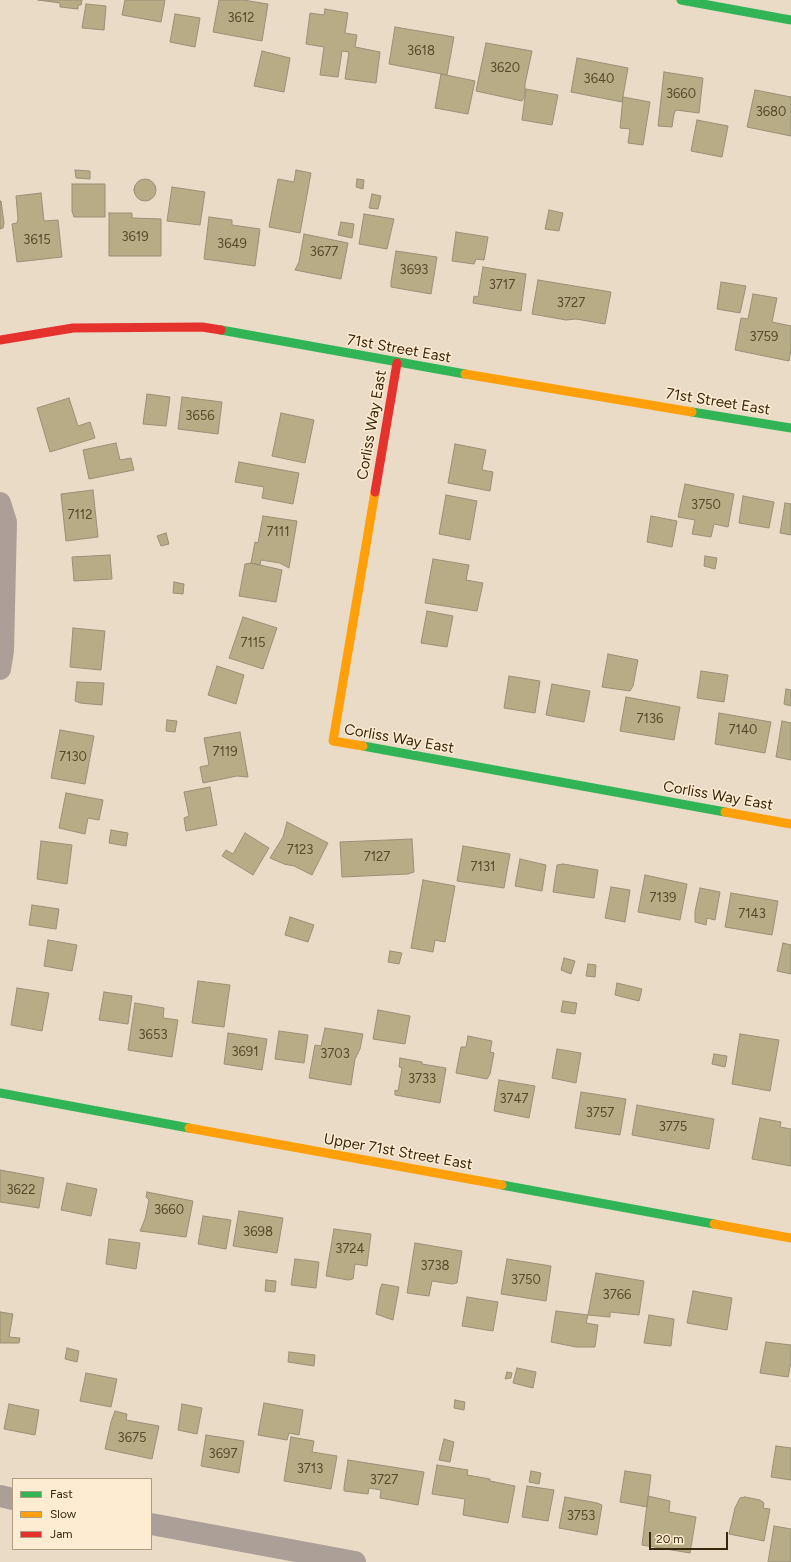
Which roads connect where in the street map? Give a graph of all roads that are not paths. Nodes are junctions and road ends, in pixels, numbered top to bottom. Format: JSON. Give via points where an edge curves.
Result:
{"nodes":[{"id":1,"x":681,"y":0,"type":"edge"},
{"id":2,"x":791,"y":20,"type":"edge"},
{"id":3,"x":0,"y":340,"type":"edge"},
{"id":4,"x":397,"y":363,"type":"junction"},
{"id":5,"x":791,"y":428,"type":"edge"},
{"id":6,"x":0,"y":503,"type":"edge"},
{"id":7,"x":0,"y":669,"type":"edge"},
{"id":8,"x":791,"y":824,"type":"edge"},
{"id":9,"x":0,"y":1093,"type":"edge"},
{"id":10,"x":791,"y":1238,"type":"edge"},
{"id":11,"x":0,"y":1496,"type":"edge"},
{"id":12,"x":12,"y":1499,"type":"edge"},
{"id":13,"x":152,"y":1524,"type":"edge"},
{"id":14,"x":355,"y":1562,"type":"edge"}],
"edges":[{"from":1,"to":2,"type":"street"},
{"from":3,"to":4,"type":"street","name":"71st Street East","via":[[72,328],[202,327]]},
{"from":4,"to":5,"type":"street","name":"71st Street East"},
{"from":4,"to":8,"type":"street","name":"Corliss Way East","via":[[332,741]]},
{"from":6,"to":7,"type":"street","via":[[6,522],[3,651]]},
{"from":9,"to":10,"type":"street","name":"Upper 71st Street East"},
{"from":11,"to":12,"type":"street"},
{"from":13,"to":14,"type":"street"}]}
